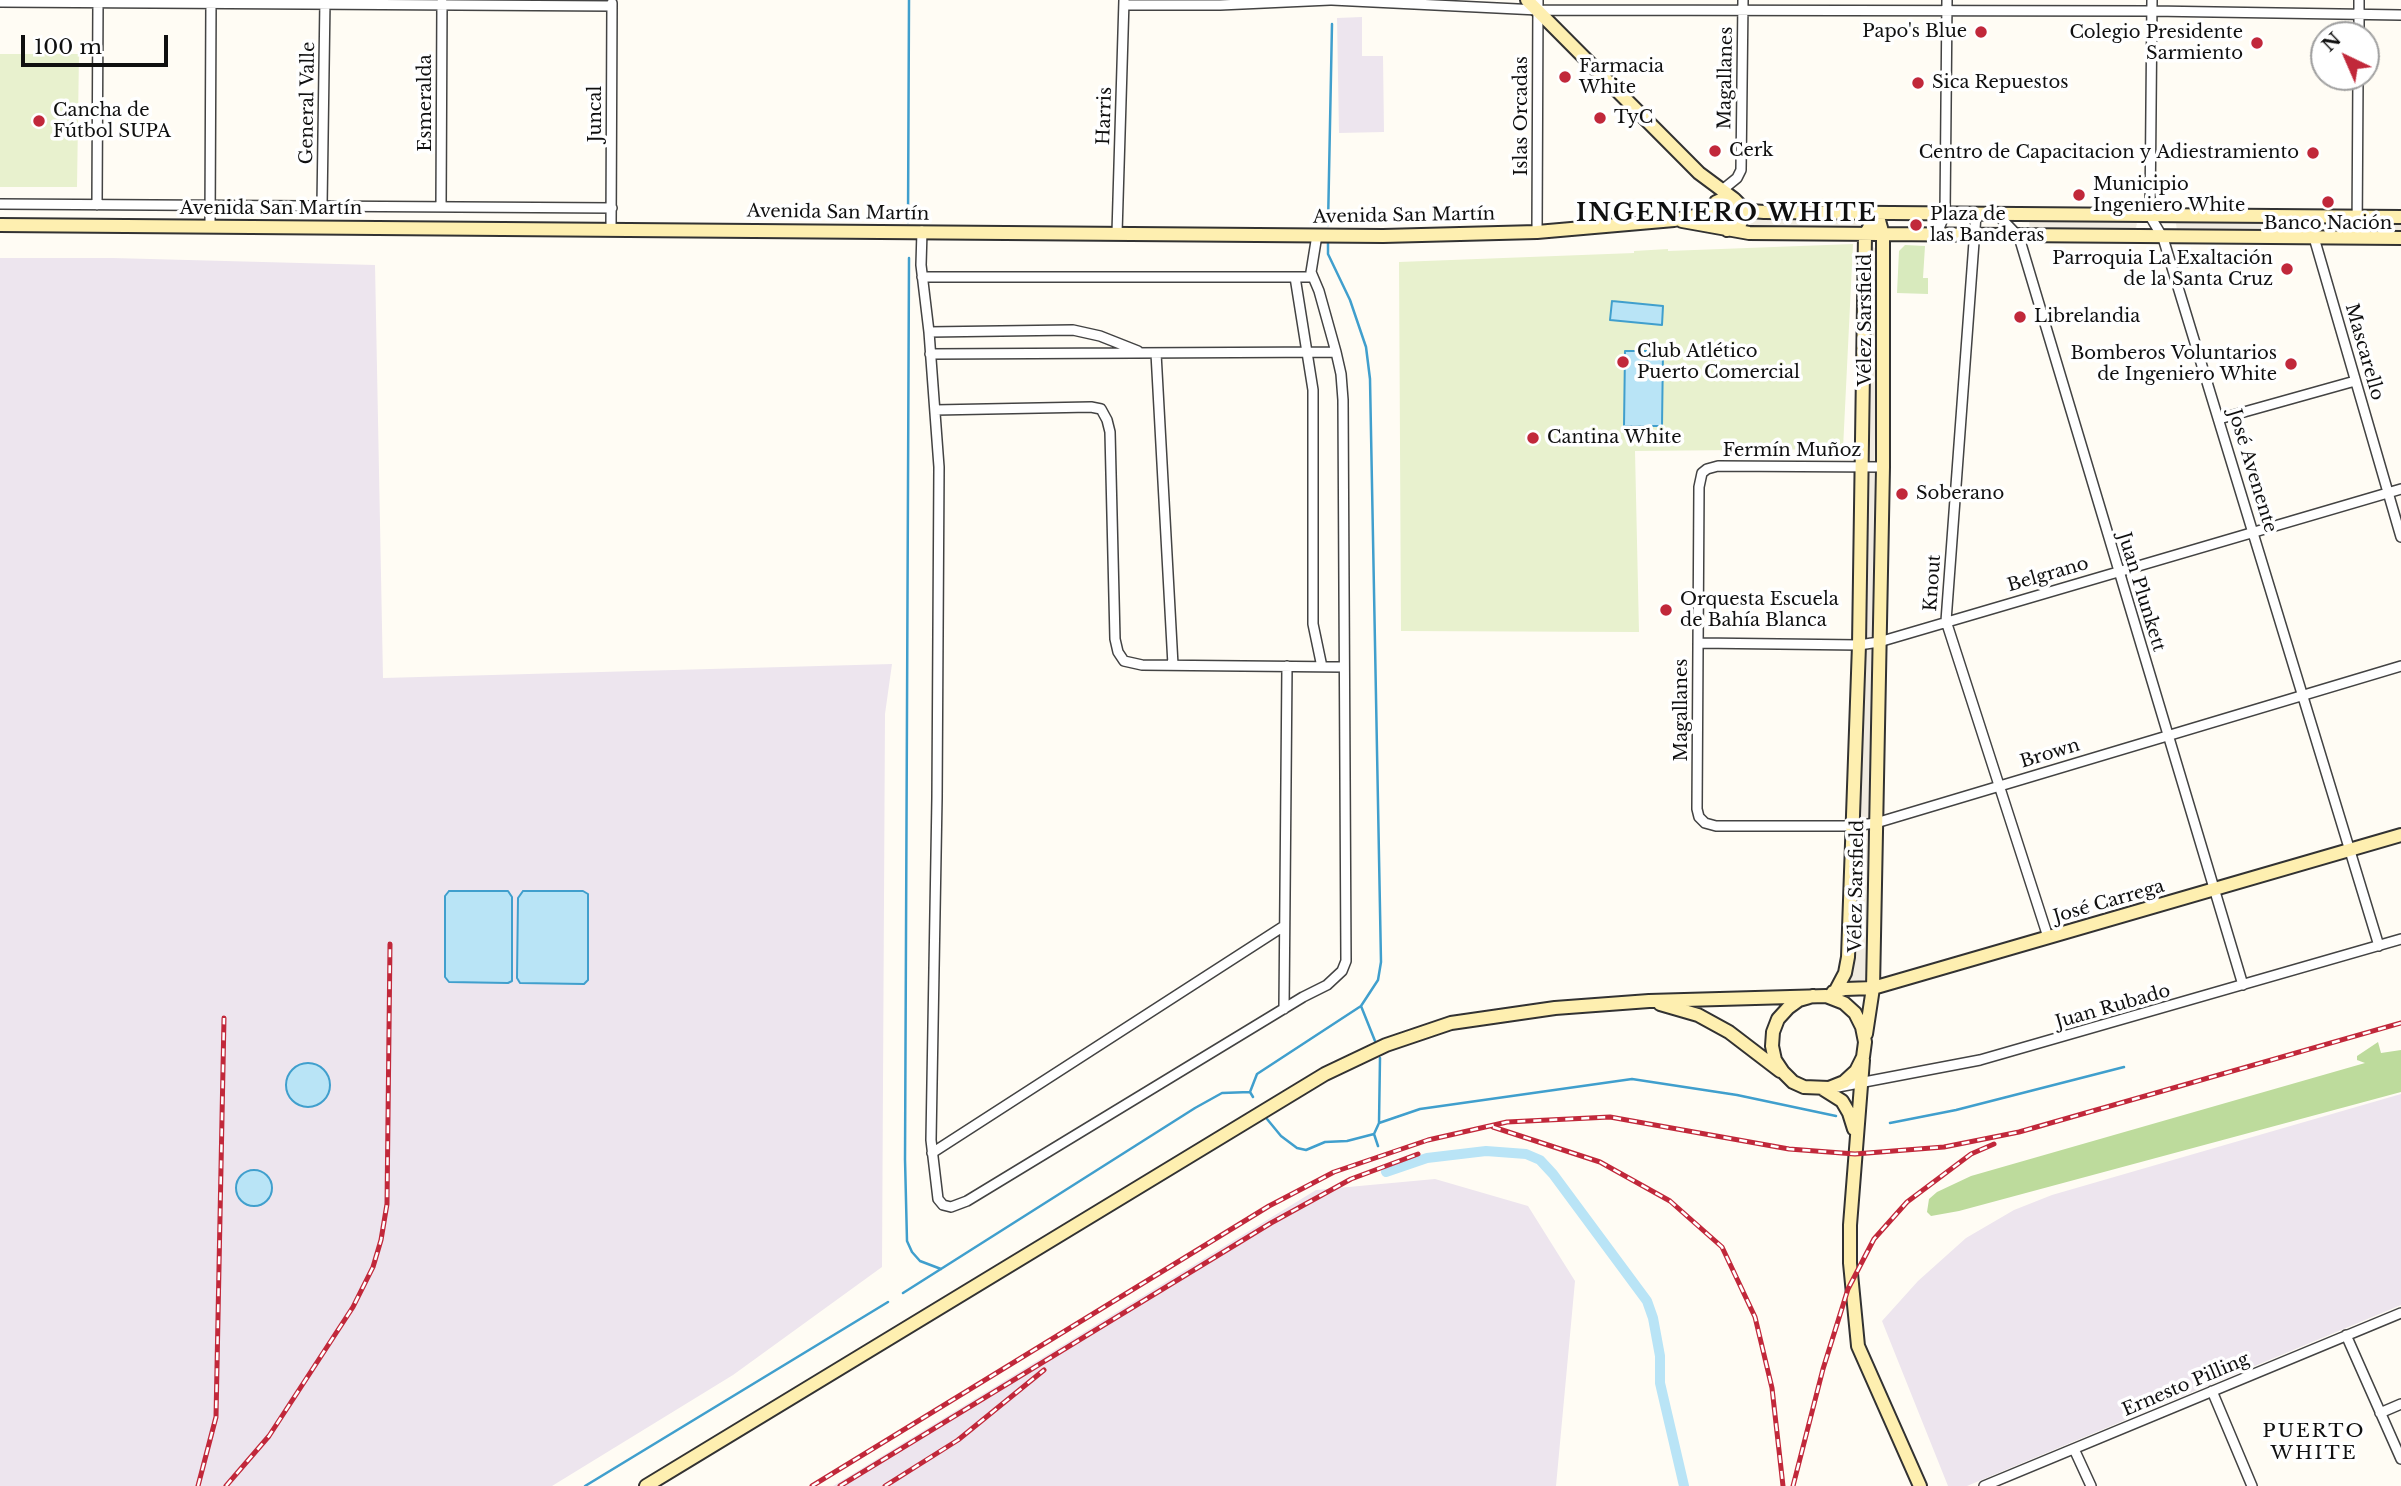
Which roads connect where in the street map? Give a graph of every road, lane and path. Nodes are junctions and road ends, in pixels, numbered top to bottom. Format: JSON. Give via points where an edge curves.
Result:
{"nodes":[{"id":1,"x":1331,"y":0,"type":"edge"},
{"id":2,"x":1527,"y":0,"type":"edge"},
{"id":3,"x":1742,"y":0,"type":"edge"},
{"id":4,"x":1947,"y":0,"type":"edge"},
{"id":5,"x":2152,"y":0,"type":"edge"},
{"id":6,"x":2359,"y":0,"type":"edge"},
{"id":7,"x":98,"y":1,"type":"edge"},
{"id":8,"x":0,"y":2,"type":"edge"},
{"id":9,"x":211,"y":2,"type":"edge"},
{"id":10,"x":325,"y":2,"type":"edge"},
{"id":11,"x":442,"y":2,"type":"edge"},
{"id":12,"x":612,"y":3,"type":"edge"},
{"id":13,"x":1124,"y":3,"type":"edge"},
{"id":14,"x":1538,"y":5,"type":"edge"},
{"id":15,"x":1742,"y":11,"type":"junction"},
{"id":16,"x":2152,"y":11,"type":"junction"},
{"id":17,"x":1947,"y":12,"type":"junction"},
{"id":18,"x":2359,"y":15,"type":"junction"},
{"id":19,"x":2401,"y":15,"type":"edge"},
{"id":20,"x":2359,"y":21,"type":"edge"},
{"id":21,"x":2358,"y":91,"type":"edge"},
{"id":22,"x":1699,"y":173,"type":"junction"},
{"id":23,"x":1721,"y":191,"type":"junction"},
{"id":24,"x":1737,"y":203,"type":"junction"},
{"id":25,"x":0,"y":204,"type":"edge"},
{"id":26,"x":97,"y":205,"type":"junction"},
{"id":27,"x":210,"y":205,"type":"junction"},
{"id":28,"x":322,"y":206,"type":"junction"},
{"id":29,"x":441,"y":207,"type":"junction"},
{"id":30,"x":612,"y":208,"type":"junction"},
{"id":31,"x":1711,"y":211,"type":"junction"},
{"id":32,"x":1877,"y":214,"type":"junction"},
{"id":33,"x":1945,"y":214,"type":"junction"},
{"id":34,"x":1976,"y":215,"type":"junction"},
{"id":35,"x":1998,"y":215,"type":"junction"},
{"id":36,"x":2150,"y":216,"type":"junction"},
{"id":37,"x":2308,"y":217,"type":"junction"},
{"id":38,"x":2357,"y":217,"type":"junction"},
{"id":39,"x":2401,"y":217,"type":"edge"},
{"id":40,"x":1674,"y":220,"type":"junction"},
{"id":41,"x":0,"y":225,"type":"edge"},
{"id":42,"x":210,"y":226,"type":"junction"},
{"id":43,"x":611,"y":229,"type":"junction"},
{"id":44,"x":1723,"y":229,"type":"junction"},
{"id":45,"x":922,"y":231,"type":"junction"},
{"id":46,"x":1538,"y":232,"type":"junction"},
{"id":47,"x":1117,"y":233,"type":"junction"},
{"id":48,"x":1317,"y":235,"type":"junction"},
{"id":49,"x":1865,"y":235,"type":"junction"},
{"id":50,"x":1884,"y":235,"type":"junction"},
{"id":51,"x":1933,"y":236,"type":"junction"},
{"id":52,"x":1975,"y":236,"type":"junction"},
{"id":53,"x":2019,"y":237,"type":"junction"},
{"id":54,"x":2163,"y":238,"type":"junction"},
{"id":55,"x":2314,"y":238,"type":"junction"},
{"id":56,"x":2357,"y":238,"type":"junction"},
{"id":57,"x":2401,"y":238,"type":"edge"},
{"id":58,"x":922,"y":277,"type":"junction"},
{"id":59,"x":1295,"y":277,"type":"junction"},
{"id":60,"x":1312,"y":277,"type":"junction"},
{"id":61,"x":929,"y":332,"type":"junction"},
{"id":62,"x":1307,"y":352,"type":"junction"},
{"id":63,"x":1336,"y":352,"type":"junction"},
{"id":64,"x":1143,"y":353,"type":"junction"},
{"id":65,"x":1156,"y":353,"type":"junction"},
{"id":66,"x":930,"y":354,"type":"junction"},
{"id":67,"x":2355,"y":381,"type":"junction"},
{"id":68,"x":934,"y":410,"type":"junction"},
{"id":69,"x":2220,"y":419,"type":"junction"},
{"id":70,"x":1861,"y":467,"type":"junction"},
{"id":71,"x":1882,"y":467,"type":"junction"},
{"id":72,"x":1702,"y":472,"type":"joint"},
{"id":73,"x":2401,"y":489,"type":"edge"},
{"id":74,"x":2388,"y":492,"type":"junction"},
{"id":75,"x":2253,"y":532,"type":"junction"},
{"id":76,"x":2401,"y":537,"type":"edge"},
{"id":77,"x":2119,"y":571,"type":"junction"},
{"id":78,"x":1946,"y":621,"type":"junction"},
{"id":79,"x":1879,"y":642,"type":"junction"},
{"id":80,"x":1698,"y":643,"type":"junction"},
{"id":81,"x":1858,"y":645,"type":"junction"},
{"id":82,"x":1172,"y":665,"type":"junction"},
{"id":83,"x":1287,"y":666,"type":"junction"},
{"id":84,"x":2401,"y":666,"type":"edge"},
{"id":85,"x":1322,"y":667,"type":"junction"},
{"id":86,"x":1344,"y":667,"type":"junction"},
{"id":87,"x":2303,"y":695,"type":"junction"},
{"id":88,"x":2168,"y":736,"type":"junction"},
{"id":89,"x":1999,"y":786,"type":"junction"},
{"id":90,"x":1702,"y":820,"type":"joint"},
{"id":91,"x":1876,"y":823,"type":"junction"},
{"id":92,"x":1853,"y":826,"type":"junction"},
{"id":93,"x":2401,"y":835,"type":"edge"},
{"id":94,"x":2350,"y":850,"type":"junction"},
{"id":95,"x":2213,"y":889,"type":"junction"},
{"id":96,"x":1284,"y":926,"type":"junction"},
{"id":97,"x":2048,"y":937,"type":"junction"},
{"id":98,"x":2401,"y":939,"type":"edge"},
{"id":99,"x":2379,"y":946,"type":"junction"},
{"id":100,"x":2243,"y":985,"type":"junction"},
{"id":101,"x":1873,"y":988,"type":"junction"},
{"id":102,"x":1825,"y":994,"type":"junction"},
{"id":103,"x":1649,"y":1001,"type":"junction"},
{"id":104,"x":1284,"y":1009,"type":"junction"},
{"id":105,"x":1865,"y":1041,"type":"junction"},
{"id":106,"x":1863,"y":1057,"type":"junction"},
{"id":107,"x":1783,"y":1072,"type":"junction"},
{"id":108,"x":1862,"y":1084,"type":"junction"},
{"id":109,"x":1826,"y":1088,"type":"junction"},
{"id":110,"x":1856,"y":1136,"type":"junction"},
{"id":111,"x":932,"y":1153,"type":"junction"},
{"id":112,"x":2401,"y":1313,"type":"edge"},
{"id":113,"x":2346,"y":1335,"type":"junction"},
{"id":114,"x":2212,"y":1391,"type":"junction"},
{"id":115,"x":2401,"y":1404,"type":"edge"},
{"id":116,"x":2381,"y":1413,"type":"junction"},
{"id":117,"x":2074,"y":1448,"type":"junction"},
{"id":118,"x":2401,"y":1459,"type":"edge"},
{"id":119,"x":646,"y":1486,"type":"edge"},
{"id":120,"x":1920,"y":1486,"type":"edge"},
{"id":121,"x":1984,"y":1486,"type":"edge"},
{"id":122,"x":2091,"y":1486,"type":"edge"},
{"id":123,"x":2252,"y":1486,"type":"edge"}],
"edges":[{"from":1,"to":13,"type":"street"},
{"from":1,"to":14,"type":"street"},
{"from":2,"to":14,"type":"main road"},
{"from":3,"to":15,"type":"street","name":"Magallanes"},
{"from":4,"to":17,"type":"street"},
{"from":5,"to":16,"type":"street"},
{"from":6,"to":18,"type":"street"},
{"from":7,"to":8,"type":"street"},
{"from":7,"to":9,"type":"street"},
{"from":7,"to":26,"type":"street"},
{"from":9,"to":10,"type":"street"},
{"from":9,"to":27,"type":"street"},
{"from":10,"to":11,"type":"street"},
{"from":10,"to":28,"type":"street","name":"General Valle"},
{"from":11,"to":12,"type":"street"},
{"from":11,"to":29,"type":"street","name":"Esmeralda"},
{"from":12,"to":30,"type":"street","name":"Juncal"},
{"from":13,"to":47,"type":"street","name":"Harris"},
{"from":14,"to":15,"type":"street"},
{"from":14,"to":22,"type":"main road"},
{"from":14,"to":46,"type":"street","name":"Islas Orcadas"},
{"from":15,"to":17,"type":"street"},
{"from":15,"to":23,"type":"street","name":"Magallanes","via":[[1741,170]]},
{"from":16,"to":17,"type":"street"},
{"from":16,"to":18,"type":"street"},
{"from":16,"to":36,"type":"street"},
{"from":17,"to":33,"type":"street"},
{"from":18,"to":19,"type":"street"},
{"from":18,"to":20,"type":"street"},
{"from":21,"to":38,"type":"street"},
{"from":22,"to":23,"type":"main road"},
{"from":22,"to":31,"type":"main road","via":[[1708,188]]},
{"from":23,"to":24,"type":"main road"},
{"from":24,"to":31,"type":"main road","name":"Avenida San Martín","via":[[1720,199]]},
{"from":24,"to":32,"type":"main road","via":[[1756,212]]},
{"from":24,"to":44,"type":"main road","via":[[1743,215],[1740,224]]},
{"from":25,"to":26,"type":"street","name":"Avenida San Martín"},
{"from":26,"to":27,"type":"street","name":"Avenida San Martín"},
{"from":27,"to":28,"type":"street","name":"Avenida San Martín"},
{"from":27,"to":42,"type":"street"},
{"from":28,"to":29,"type":"street","name":"Avenida San Martín"},
{"from":29,"to":30,"type":"street","name":"Avenida San Martín"},
{"from":30,"to":43,"type":"street","name":"Juncal"},
{"from":31,"to":40,"type":"main road","name":"Avenida San Martín"},
{"from":31,"to":44,"type":"main road","via":[[1713,223]]},
{"from":32,"to":33,"type":"main road"},
{"from":32,"to":49,"type":"main road","name":"Vélez Sarsfield"},
{"from":32,"to":50,"type":"main road","name":"Vélez Sarsfield"},
{"from":33,"to":34,"type":"main road"},
{"from":33,"to":51,"type":"street"},
{"from":34,"to":35,"type":"main road"},
{"from":34,"to":52,"type":"street","name":"Knout"},
{"from":35,"to":36,"type":"main road"},
{"from":35,"to":53,"type":"street","name":"Juan Plunkett"},
{"from":36,"to":37,"type":"main road"},
{"from":36,"to":54,"type":"street","name":"José Avenente"},
{"from":37,"to":38,"type":"main road"},
{"from":37,"to":55,"type":"street","name":"Mascarello"},
{"from":38,"to":39,"type":"main road"},
{"from":38,"to":56,"type":"street"},
{"from":40,"to":44,"type":"main road","name":"Avenida San Martín"},
{"from":40,"to":46,"type":"main road","name":"Avenida San Martín"},
{"from":41,"to":42,"type":"main road","name":"Avenida San Martín"},
{"from":42,"to":43,"type":"main road","name":"Avenida San Martín"},
{"from":43,"to":45,"type":"main road","name":"Avenida San Martín"},
{"from":44,"to":49,"type":"main road","name":"Avenida San Martín"},
{"from":45,"to":47,"type":"main road","name":"Avenida San Martín"},
{"from":45,"to":58,"type":"street"},
{"from":46,"to":48,"type":"main road","name":"Avenida San Martín"},
{"from":47,"to":48,"type":"main road","name":"Avenida San Martín"},
{"from":48,"to":60,"type":"street"},
{"from":49,"to":50,"type":"main road","name":"Avenida San Martín"},
{"from":49,"to":70,"type":"main road","name":"Vélez Sarsfield"},
{"from":50,"to":51,"type":"main road","name":"Avenida San Martín"},
{"from":50,"to":71,"type":"main road","name":"Vélez Sarsfield"},
{"from":51,"to":52,"type":"main road","name":"Avenida San Martín"},
{"from":52,"to":53,"type":"main road","name":"Avenida San Martín"},
{"from":52,"to":78,"type":"street","name":"Knout"},
{"from":53,"to":54,"type":"main road","name":"Avenida San Martín"},
{"from":53,"to":77,"type":"street","name":"Juan Plunkett"},
{"from":54,"to":55,"type":"main road","name":"Avenida San Martín"},
{"from":54,"to":69,"type":"street","name":"José Avenente"},
{"from":55,"to":56,"type":"main road","name":"Avenida San Martín"},
{"from":55,"to":67,"type":"street","name":"Mascarello"},
{"from":56,"to":57,"type":"main road","name":"Avenida San Martín"},
{"from":58,"to":59,"type":"street"},
{"from":58,"to":61,"type":"street"},
{"from":59,"to":60,"type":"street"},
{"from":59,"to":62,"type":"street"},
{"from":60,"to":63,"type":"street"},
{"from":61,"to":64,"type":"street","via":[[1073,330]]},
{"from":61,"to":66,"type":"street"},
{"from":62,"to":63,"type":"street"},
{"from":62,"to":65,"type":"street"},
{"from":62,"to":85,"type":"street","via":[[1313,390],[1313,624]]},
{"from":63,"to":86,"type":"street","via":[[1343,400]]},
{"from":64,"to":65,"type":"street"},
{"from":64,"to":66,"type":"street"},
{"from":65,"to":82,"type":"street"},
{"from":66,"to":68,"type":"street"},
{"from":67,"to":69,"type":"street"},
{"from":67,"to":74,"type":"street","name":"Mascarello"},
{"from":68,"to":82,"type":"street","via":[[1101,409],[1110,432],[1118,652],[1131,664]]},
{"from":68,"to":111,"type":"street","via":[[939,524]]},
{"from":69,"to":75,"type":"street","name":"José Avenente"},
{"from":70,"to":71,"type":"street","name":"Fermín Muñoz"},
{"from":70,"to":72,"type":"street","name":"Fermín Muñoz","via":[[1718,466]]},
{"from":70,"to":81,"type":"main road","name":"Vélez Sarsfield"},
{"from":71,"to":79,"type":"main road","name":"Vélez Sarsfield"},
{"from":72,"to":80,"type":"street","name":"Magallanes"},
{"from":73,"to":74,"type":"street","name":"Belgrano"},
{"from":74,"to":75,"type":"street","name":"Belgrano"},
{"from":74,"to":76,"type":"street","name":"Mascarello"},
{"from":75,"to":77,"type":"street","name":"Belgrano"},
{"from":75,"to":87,"type":"street","name":"José Avenente"},
{"from":77,"to":78,"type":"street","name":"Belgrano"},
{"from":77,"to":88,"type":"street","name":"Juan Plunkett"},
{"from":78,"to":79,"type":"street","name":"Belgrano"},
{"from":78,"to":89,"type":"street","name":"Knout"},
{"from":79,"to":81,"type":"street","name":"Belgrano"},
{"from":79,"to":91,"type":"main road","name":"Vélez Sarsfield"},
{"from":80,"to":81,"type":"street","name":"Belgrano"},
{"from":80,"to":90,"type":"street","name":"Magallanes","via":[[1697,809]]},
{"from":81,"to":92,"type":"main road","name":"Vélez Sarsfield"},
{"from":82,"to":83,"type":"street"},
{"from":83,"to":85,"type":"street"},
{"from":83,"to":96,"type":"street"},
{"from":84,"to":87,"type":"street","name":"Brown"},
{"from":85,"to":86,"type":"street"},
{"from":86,"to":104,"type":"street","via":[[1346,961],[1336,979]]},
{"from":87,"to":88,"type":"street","name":"Brown"},
{"from":87,"to":94,"type":"street","name":"José Avenente"},
{"from":88,"to":89,"type":"street","name":"Brown"},
{"from":88,"to":95,"type":"street","name":"Juan Plunkett"},
{"from":89,"to":91,"type":"street","name":"Brown"},
{"from":89,"to":97,"type":"street","name":"Knout"},
{"from":90,"to":92,"type":"street","name":"Brown","via":[[1716,826]]},
{"from":91,"to":92,"type":"street","name":"Brown"},
{"from":91,"to":101,"type":"main road","name":"Vélez Sarsfield"},
{"from":92,"to":102,"type":"main road","name":"Vélez Sarsfield","via":[[1848,957],[1845,973]]},
{"from":93,"to":94,"type":"main road","name":"José Carrega"},
{"from":94,"to":95,"type":"main road","name":"José Carrega"},
{"from":94,"to":99,"type":"street","name":"José Avenente"},
{"from":95,"to":97,"type":"main road","name":"José Carrega"},
{"from":95,"to":100,"type":"street","name":"Juan Plunkett"},
{"from":96,"to":104,"type":"street"},
{"from":96,"to":111,"type":"street"},
{"from":97,"to":101,"type":"main road","name":"José Carrega"},
{"from":98,"to":99,"type":"street","name":"Juan Rubado"},
{"from":99,"to":100,"type":"street","name":"Juan Rubado"},
{"from":100,"to":108,"type":"street","name":"Juan Rubado","via":[[1980,1060]]},
{"from":101,"to":102,"type":"main road","name":"José Carrega"},
{"from":101,"to":105,"type":"main road","name":"Vélez Sarsfield"},
{"from":102,"to":103,"type":"main road","name":"José Carrega"},
{"from":102,"to":105,"type":"main road","via":[[1855,1013]]},
{"from":102,"to":107,"type":"main road","via":[[1800,1000],[1779,1019],[1772,1046]]},
{"from":103,"to":107,"type":"main road","via":[[1698,1015]]},
{"from":103,"to":119,"type":"main road","name":"José Carrega","via":[[1451,1023],[1386,1045],[1325,1074]]},
{"from":104,"to":111,"type":"street","via":[[959,1206],[943,1205],[938,1199]]},
{"from":105,"to":106,"type":"main road"},
{"from":106,"to":108,"type":"main road"},
{"from":106,"to":109,"type":"main road","via":[[1844,1082]]},
{"from":107,"to":109,"type":"main road","via":[[1804,1087]]},
{"from":108,"to":109,"type":"street","name":"Juan Rubado"},
{"from":108,"to":110,"type":"main road"},
{"from":109,"to":110,"type":"main road","via":[[1842,1101]]},
{"from":110,"to":120,"type":"main road","via":[[1850,1263],[1858,1346]]},
{"from":112,"to":113,"type":"street","name":"Ernesto Pilling"},
{"from":113,"to":114,"type":"street","name":"Ernesto Pilling"},
{"from":113,"to":116,"type":"street"},
{"from":114,"to":117,"type":"street","name":"Ernesto Pilling"},
{"from":114,"to":123,"type":"street"},
{"from":115,"to":116,"type":"street"},
{"from":116,"to":118,"type":"street"},
{"from":117,"to":121,"type":"street","name":"Ernesto Pilling"},
{"from":117,"to":122,"type":"street"}]}
